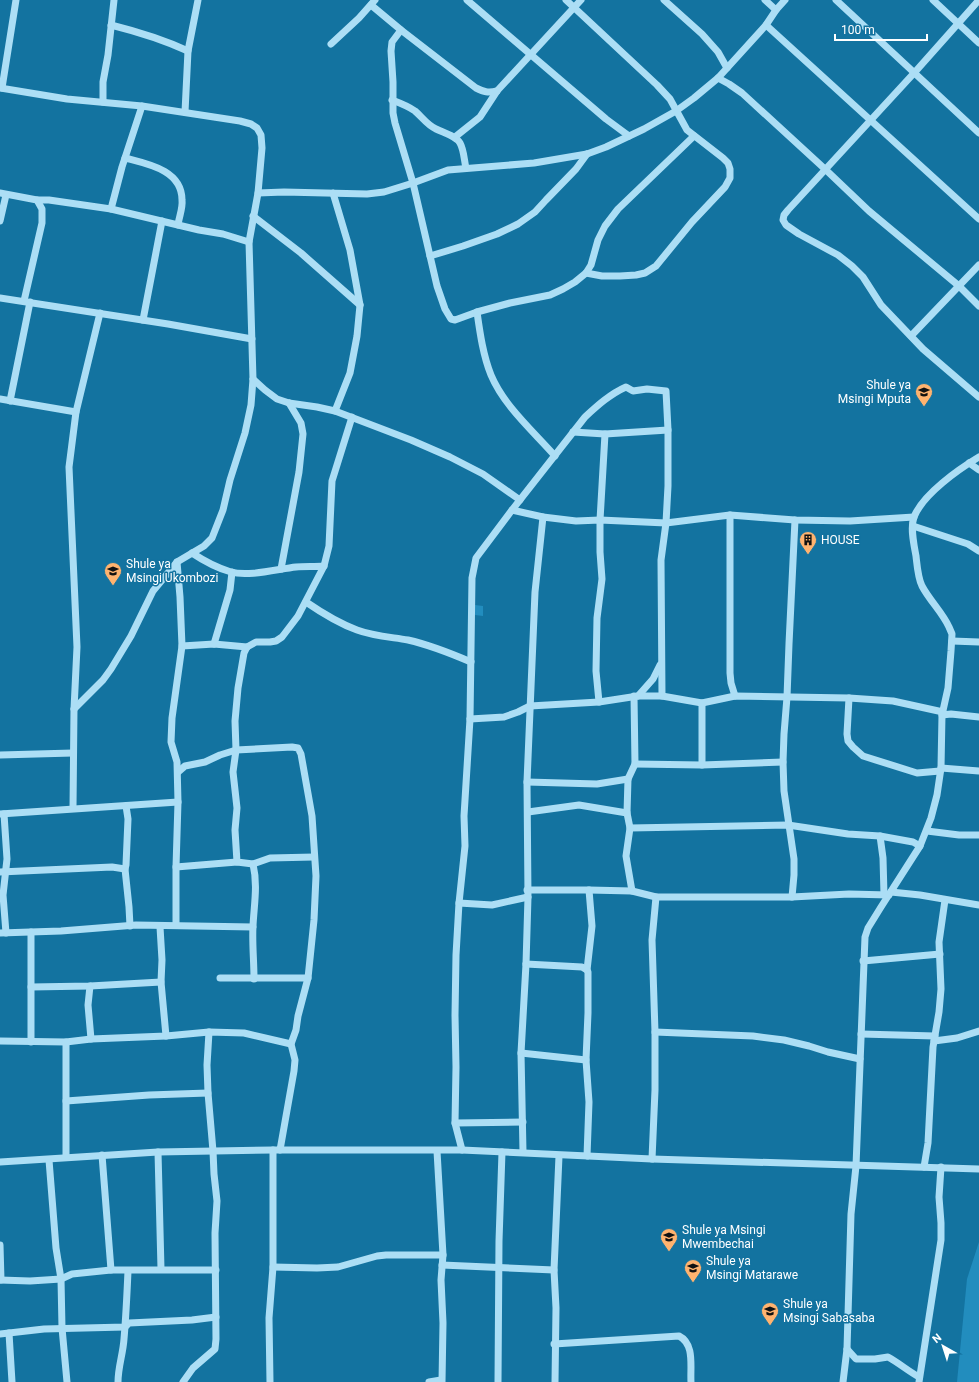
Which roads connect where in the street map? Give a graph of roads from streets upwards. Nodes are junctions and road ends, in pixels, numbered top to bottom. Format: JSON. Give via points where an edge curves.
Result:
{"nodes":[{"id":1,"x":16,"y":0,"type":"edge"},
{"id":2,"x":114,"y":0,"type":"edge"},
{"id":3,"x":198,"y":0,"type":"edge"},
{"id":4,"x":467,"y":0,"type":"edge"},
{"id":5,"x":566,"y":0,"type":"edge"},
{"id":6,"x":581,"y":0,"type":"edge"},
{"id":7,"x":664,"y":0,"type":"edge"},
{"id":8,"x":765,"y":0,"type":"edge"},
{"id":9,"x":785,"y":0,"type":"edge"},
{"id":10,"x":836,"y":0,"type":"edge"},
{"id":11,"x":933,"y":0,"type":"edge"},
{"id":12,"x":978,"y":0,"type":"edge"},
{"id":13,"x":373,"y":2,"type":"edge"},
{"id":14,"x":574,"y":8,"type":"junction"},
{"id":15,"x":776,"y":10,"type":"junction"},
{"id":16,"x":958,"y":23,"type":"junction"},
{"id":17,"x":111,"y":25,"type":"junction"},
{"id":18,"x":766,"y":25,"type":"junction"},
{"id":19,"x":401,"y":30,"type":"junction"},
{"id":20,"x":979,"y":43,"type":"edge"},
{"id":21,"x":331,"y":44,"type":"dead end"},
{"id":22,"x":188,"y":51,"type":"junction"},
{"id":23,"x":532,"y":54,"type":"junction"},
{"id":24,"x":727,"y":68,"type":"junction"},
{"id":25,"x":915,"y":72,"type":"junction"},
{"id":26,"x":718,"y":78,"type":"junction"},
{"id":27,"x":1,"y":88,"type":"edge"},
{"id":28,"x":497,"y":90,"type":"junction"},
{"id":29,"x":392,"y":100,"type":"junction"},
{"id":30,"x":103,"y":102,"type":"junction"},
{"id":31,"x":142,"y":106,"type":"junction"},
{"id":32,"x":676,"y":111,"type":"junction"},
{"id":33,"x":185,"y":112,"type":"junction"},
{"id":34,"x":871,"y":119,"type":"junction"},
{"id":35,"x":979,"y":133,"type":"edge"},
{"id":36,"x":629,"y":136,"type":"junction"},
{"id":37,"x":694,"y":136,"type":"junction"},
{"id":38,"x":454,"y":137,"type":"junction"},
{"id":39,"x":587,"y":154,"type":"junction"},
{"id":40,"x":125,"y":158,"type":"junction"},
{"id":41,"x":466,"y":168,"type":"junction"},
{"id":42,"x":826,"y":170,"type":"junction"},
{"id":43,"x":414,"y":183,"type":"junction"},
{"id":44,"x":258,"y":193,"type":"junction"},
{"id":45,"x":333,"y":193,"type":"junction"},
{"id":46,"x":3,"y":194,"type":"edge"},
{"id":47,"x":37,"y":200,"type":"junction"},
{"id":48,"x":111,"y":209,"type":"junction"},
{"id":49,"x":253,"y":216,"type":"junction"},
{"id":50,"x":979,"y":219,"type":"edge"},
{"id":51,"x":0,"y":221,"type":"edge"},
{"id":52,"x":162,"y":221,"type":"junction"},
{"id":53,"x":178,"y":225,"type":"junction"},
{"id":54,"x":249,"y":242,"type":"junction"},
{"id":55,"x":430,"y":256,"type":"junction"},
{"id":56,"x":979,"y":265,"type":"edge"},
{"id":57,"x":586,"y":273,"type":"junction"},
{"id":58,"x":959,"y":286,"type":"junction"},
{"id":59,"x":0,"y":298,"type":"edge"},
{"id":60,"x":27,"y":302,"type":"junction"},
{"id":61,"x":360,"y":306,"type":"junction"},
{"id":62,"x":979,"y":306,"type":"edge"},
{"id":63,"x":477,"y":312,"type":"junction"},
{"id":64,"x":100,"y":313,"type":"junction"},
{"id":65,"x":144,"y":320,"type":"junction"},
{"id":66,"x":911,"y":336,"type":"junction"},
{"id":67,"x":252,"y":339,"type":"junction"},
{"id":68,"x":253,"y":379,"type":"junction"},
{"id":69,"x":979,"y":397,"type":"edge"},
{"id":70,"x":0,"y":399,"type":"edge"},
{"id":71,"x":10,"y":401,"type":"junction"},
{"id":72,"x":289,"y":403,"type":"junction"},
{"id":73,"x":335,"y":411,"type":"junction"},
{"id":74,"x":76,"y":412,"type":"junction"},
{"id":75,"x":352,"y":418,"type":"junction"},
{"id":76,"x":668,"y":430,"type":"junction"},
{"id":77,"x":573,"y":432,"type":"junction"},
{"id":78,"x":605,"y":434,"type":"junction"},
{"id":79,"x":556,"y":456,"type":"junction"},
{"id":80,"x":979,"y":457,"type":"edge"},
{"id":81,"x":969,"y":463,"type":"junction"},
{"id":82,"x":979,"y":470,"type":"edge"},
{"id":83,"x":520,"y":500,"type":"junction"},
{"id":84,"x":512,"y":510,"type":"junction"},
{"id":85,"x":730,"y":515,"type":"junction"},
{"id":86,"x":543,"y":517,"type":"junction"},
{"id":87,"x":914,"y":517,"type":"junction"},
{"id":88,"x":600,"y":520,"type":"junction"},
{"id":89,"x":795,"y":520,"type":"junction"},
{"id":90,"x":666,"y":523,"type":"junction"},
{"id":91,"x":913,"y":526,"type":"junction"},
{"id":92,"x":979,"y":551,"type":"edge"},
{"id":93,"x":192,"y":553,"type":"junction"},
{"id":94,"x":176,"y":562,"type":"junction"},
{"id":95,"x":324,"y":566,"type":"junction"},
{"id":96,"x":281,"y":570,"type":"junction"},
{"id":97,"x":232,"y":572,"type":"junction"},
{"id":98,"x":306,"y":602,"type":"junction"},
{"id":99,"x":952,"y":641,"type":"junction"},
{"id":100,"x":979,"y":642,"type":"edge"},
{"id":101,"x":214,"y":644,"type":"junction"},
{"id":102,"x":182,"y":646,"type":"junction"},
{"id":103,"x":247,"y":647,"type":"junction"},
{"id":104,"x":662,"y":654,"type":"junction"},
{"id":105,"x":471,"y":662,"type":"junction"},
{"id":106,"x":636,"y":696,"type":"junction"},
{"id":107,"x":662,"y":696,"type":"junction"},
{"id":108,"x":736,"y":696,"type":"junction"},
{"id":109,"x":788,"y":697,"type":"junction"},
{"id":110,"x":848,"y":698,"type":"junction"},
{"id":111,"x":599,"y":702,"type":"junction"},
{"id":112,"x":702,"y":703,"type":"junction"},
{"id":113,"x":530,"y":706,"type":"junction"},
{"id":114,"x":74,"y":709,"type":"junction"},
{"id":115,"x":943,"y":713,"type":"junction"},
{"id":116,"x":979,"y":717,"type":"edge"},
{"id":117,"x":470,"y":719,"type":"junction"},
{"id":118,"x":236,"y":750,"type":"junction"},
{"id":119,"x":73,"y":753,"type":"junction"},
{"id":120,"x":0,"y":755,"type":"edge"},
{"id":121,"x":783,"y":762,"type":"junction"},
{"id":122,"x":636,"y":764,"type":"junction"},
{"id":123,"x":702,"y":765,"type":"junction"},
{"id":124,"x":941,"y":769,"type":"junction"},
{"id":125,"x":979,"y":771,"type":"edge"},
{"id":126,"x":178,"y":772,"type":"junction"},
{"id":127,"x":628,"y":779,"type":"junction"},
{"id":128,"x":527,"y":782,"type":"junction"},
{"id":129,"x":178,"y":802,"type":"junction"},
{"id":130,"x":126,"y":806,"type":"junction"},
{"id":131,"x":73,"y":808,"type":"junction"},
{"id":132,"x":528,"y":812,"type":"junction"},
{"id":133,"x":626,"y":813,"type":"junction"},
{"id":134,"x":2,"y":814,"type":"edge"},
{"id":135,"x":788,"y":826,"type":"junction"},
{"id":136,"x":630,"y":828,"type":"junction"},
{"id":137,"x":927,"y":831,"type":"junction"},
{"id":138,"x":979,"y":835,"type":"edge"},
{"id":139,"x":880,"y":836,"type":"junction"},
{"id":140,"x":920,"y":846,"type":"junction"},
{"id":141,"x":314,"y":857,"type":"junction"},
{"id":142,"x":237,"y":862,"type":"junction"},
{"id":143,"x":253,"y":864,"type":"junction"},
{"id":144,"x":176,"y":866,"type":"junction"},
{"id":145,"x":125,"y":868,"type":"junction"},
{"id":146,"x":3,"y":872,"type":"edge"},
{"id":147,"x":527,"y":890,"type":"junction"},
{"id":148,"x":589,"y":890,"type":"junction"},
{"id":149,"x":632,"y":891,"type":"junction"},
{"id":150,"x":888,"y":894,"type":"junction"},
{"id":151,"x":528,"y":897,"type":"junction"},
{"id":152,"x":656,"y":897,"type":"junction"},
{"id":153,"x":792,"y":897,"type":"junction"},
{"id":154,"x":945,"y":900,"type":"junction"},
{"id":155,"x":459,"y":903,"type":"junction"},
{"id":156,"x":979,"y":905,"type":"edge"},
{"id":157,"x":130,"y":926,"type":"junction"},
{"id":158,"x":160,"y":926,"type":"junction"},
{"id":159,"x":176,"y":926,"type":"junction"},
{"id":160,"x":253,"y":927,"type":"junction"},
{"id":161,"x":31,"y":932,"type":"junction"},
{"id":162,"x":3,"y":933,"type":"edge"},
{"id":163,"x":940,"y":954,"type":"junction"},
{"id":164,"x":863,"y":961,"type":"junction"},
{"id":165,"x":526,"y":964,"type":"junction"},
{"id":166,"x":587,"y":970,"type":"junction"},
{"id":167,"x":220,"y":978,"type":"dead end"},
{"id":168,"x":308,"y":978,"type":"junction"},
{"id":169,"x":254,"y":979,"type":"junction"},
{"id":170,"x":161,"y":982,"type":"junction"},
{"id":171,"x":90,"y":986,"type":"junction"},
{"id":172,"x":31,"y":987,"type":"junction"},
{"id":173,"x":979,"y":1031,"type":"edge"},
{"id":174,"x":209,"y":1032,"type":"junction"},
{"id":175,"x":655,"y":1032,"type":"junction"},
{"id":176,"x":861,"y":1034,"type":"junction"},
{"id":177,"x":166,"y":1036,"type":"junction"},
{"id":178,"x":934,"y":1038,"type":"junction"},
{"id":179,"x":91,"y":1039,"type":"junction"},
{"id":180,"x":0,"y":1041,"type":"edge"},
{"id":181,"x":31,"y":1042,"type":"junction"},
{"id":182,"x":66,"y":1042,"type":"junction"},
{"id":183,"x":291,"y":1044,"type":"junction"},
{"id":184,"x":521,"y":1052,"type":"junction"},
{"id":185,"x":860,"y":1059,"type":"junction"},
{"id":186,"x":586,"y":1060,"type":"junction"},
{"id":187,"x":208,"y":1093,"type":"junction"},
{"id":188,"x":66,"y":1101,"type":"junction"},
{"id":189,"x":523,"y":1122,"type":"junction"},
{"id":190,"x":455,"y":1123,"type":"junction"},
{"id":191,"x":276,"y":1150,"type":"junction"},
{"id":192,"x":462,"y":1150,"type":"junction"},
{"id":193,"x":213,"y":1151,"type":"junction"},
{"id":194,"x":437,"y":1151,"type":"junction"},
{"id":195,"x":158,"y":1152,"type":"junction"},
{"id":196,"x":502,"y":1152,"type":"junction"},
{"id":197,"x":523,"y":1152,"type":"junction"},
{"id":198,"x":102,"y":1155,"type":"junction"},
{"id":199,"x":559,"y":1156,"type":"junction"},
{"id":200,"x":587,"y":1156,"type":"junction"},
{"id":201,"x":66,"y":1157,"type":"junction"},
{"id":202,"x":652,"y":1159,"type":"junction"},
{"id":203,"x":49,"y":1160,"type":"junction"},
{"id":204,"x":0,"y":1162,"type":"edge"},
{"id":205,"x":856,"y":1166,"type":"junction"},
{"id":206,"x":924,"y":1167,"type":"junction"},
{"id":207,"x":940,"y":1167,"type":"junction"},
{"id":208,"x":979,"y":1169,"type":"edge"},
{"id":209,"x":0,"y":1245,"type":"edge"},
{"id":210,"x":443,"y":1255,"type":"junction"},
{"id":211,"x":442,"y":1265,"type":"junction"},
{"id":212,"x":273,"y":1267,"type":"junction"},
{"id":213,"x":498,"y":1267,"type":"junction"},
{"id":214,"x":161,"y":1269,"type":"junction"},
{"id":215,"x":111,"y":1270,"type":"junction"},
{"id":216,"x":216,"y":1270,"type":"junction"},
{"id":217,"x":554,"y":1270,"type":"junction"},
{"id":218,"x":128,"y":1271,"type":"junction"},
{"id":219,"x":61,"y":1279,"type":"junction"},
{"id":220,"x":1,"y":1280,"type":"edge"},
{"id":221,"x":216,"y":1317,"type":"junction"},
{"id":222,"x":124,"y":1327,"type":"junction"},
{"id":223,"x":62,"y":1328,"type":"junction"},
{"id":224,"x":9,"y":1333,"type":"junction"},
{"id":225,"x":0,"y":1334,"type":"edge"},
{"id":226,"x":554,"y":1344,"type":"junction"},
{"id":227,"x":847,"y":1349,"type":"junction"},
{"id":228,"x":919,"y":1380,"type":"edge"},
{"id":229,"x":441,"y":1381,"type":"edge"},
{"id":230,"x":12,"y":1382,"type":"edge"},
{"id":231,"x":67,"y":1382,"type":"edge"},
{"id":232,"x":118,"y":1382,"type":"edge"},
{"id":233,"x":183,"y":1382,"type":"edge"},
{"id":234,"x":270,"y":1382,"type":"edge"},
{"id":235,"x":429,"y":1382,"type":"edge"},
{"id":236,"x":498,"y":1382,"type":"edge"},
{"id":237,"x":554,"y":1382,"type":"edge"},
{"id":238,"x":691,"y":1382,"type":"edge"},
{"id":239,"x":843,"y":1382,"type":"edge"}],
"edges":[{"from":1,"to":27,"type":"street"},
{"from":2,"to":17,"type":"street"},
{"from":3,"to":22,"type":"street"},
{"from":4,"to":23,"type":"street"},
{"from":5,"to":14,"type":"street"},
{"from":6,"to":14,"type":"street"},
{"from":7,"to":24,"type":"street","via":[[710,43]]},
{"from":8,"to":15,"type":"street"},
{"from":9,"to":15,"type":"street"},
{"from":10,"to":25,"type":"street"},
{"from":11,"to":16,"type":"street"},
{"from":12,"to":16,"type":"street"},
{"from":13,"to":19,"type":"street"},
{"from":13,"to":21,"type":"street"},
{"from":14,"to":23,"type":"street"},
{"from":14,"to":32,"type":"street","via":[[657,85],[670,99]]},
{"from":15,"to":18,"type":"street"},
{"from":16,"to":20,"type":"street"},
{"from":16,"to":25,"type":"street"},
{"from":17,"to":22,"type":"street","via":[[162,39]]},
{"from":17,"to":30,"type":"street","via":[[103,82]]},
{"from":18,"to":24,"type":"street"},
{"from":18,"to":34,"type":"street"},
{"from":19,"to":28,"type":"street","via":[[476,88],[484,92]]},
{"from":19,"to":29,"type":"street","via":[[392,42]]},
{"from":22,"to":33,"type":"street"},
{"from":23,"to":28,"type":"street"},
{"from":23,"to":36,"type":"street"},
{"from":24,"to":26,"type":"street"},
{"from":25,"to":34,"type":"street"},
{"from":25,"to":35,"type":"street"},
{"from":26,"to":32,"type":"street"},
{"from":26,"to":42,"type":"street","via":[[742,93]]},
{"from":27,"to":30,"type":"street"},
{"from":28,"to":38,"type":"street","via":[[480,117]]},
{"from":29,"to":38,"type":"street","via":[[407,106],[427,123]]},
{"from":29,"to":43,"type":"street","via":[[395,123]]},
{"from":30,"to":31,"type":"street"},
{"from":31,"to":33,"type":"street"},
{"from":31,"to":40,"type":"street"},
{"from":32,"to":36,"type":"street"},
{"from":32,"to":37,"type":"street"},
{"from":33,"to":44,"type":"street","via":[[251,124],[257,128],[261,135],[262,148]]},
{"from":34,"to":42,"type":"street"},
{"from":34,"to":50,"type":"street"},
{"from":36,"to":39,"type":"street"},
{"from":37,"to":57,"type":"street","via":[[618,209],[605,226]]},
{"from":37,"to":57,"type":"street","via":[[728,163],[730,178],[725,186],[656,266],[645,273],[602,276]]},
{"from":38,"to":41,"type":"street","via":[[463,149]]},
{"from":39,"to":41,"type":"street","via":[[534,163]]},
{"from":39,"to":55,"type":"street","via":[[535,212],[518,224],[497,234]]},
{"from":40,"to":48,"type":"street"},
{"from":40,"to":53,"type":"street","via":[[162,170],[175,178],[182,200]]},
{"from":41,"to":43,"type":"street","via":[[448,170]]},
{"from":42,"to":58,"type":"street","via":[[869,211]]},
{"from":42,"to":66,"type":"street","via":[[784,215],[784,223],[852,266],[863,277],[881,305]]},
{"from":43,"to":45,"type":"street","via":[[367,194]]},
{"from":43,"to":55,"type":"street"},
{"from":44,"to":45,"type":"street"},
{"from":44,"to":49,"type":"street"},
{"from":45,"to":61,"type":"street","via":[[350,250]]},
{"from":46,"to":47,"type":"street"},
{"from":46,"to":51,"type":"street"},
{"from":47,"to":48,"type":"street"},
{"from":47,"to":60,"type":"street","via":[[42,209],[42,223]]},
{"from":48,"to":52,"type":"street"},
{"from":49,"to":54,"type":"street"},
{"from":49,"to":61,"type":"street","via":[[301,253]]},
{"from":52,"to":53,"type":"street"},
{"from":52,"to":65,"type":"street"},
{"from":53,"to":54,"type":"street"},
{"from":54,"to":67,"type":"street"},
{"from":55,"to":63,"type":"street","via":[[437,286],[451,319],[455,320]]},
{"from":56,"to":58,"type":"street"},
{"from":57,"to":63,"type":"street","via":[[575,282],[550,294]]},
{"from":58,"to":62,"type":"street"},
{"from":58,"to":66,"type":"street"},
{"from":59,"to":60,"type":"street"},
{"from":60,"to":64,"type":"street"},
{"from":60,"to":71,"type":"street"},
{"from":61,"to":73,"type":"street","via":[[350,373]]},
{"from":63,"to":79,"type":"street","via":[[480,335],[491,375],[510,407]]},
{"from":64,"to":65,"type":"street"},
{"from":64,"to":74,"type":"street"},
{"from":65,"to":67,"type":"street"},
{"from":66,"to":69,"type":"street"},
{"from":67,"to":68,"type":"street"},
{"from":68,"to":72,"type":"street","via":[[277,399]]},
{"from":68,"to":93,"type":"street","via":[[245,432],[217,526],[212,538]]},
{"from":70,"to":71,"type":"street"},
{"from":71,"to":74,"type":"street"},
{"from":72,"to":73,"type":"street"},
{"from":72,"to":96,"type":"street","via":[[301,423],[304,434]]},
{"from":73,"to":75,"type":"street"},
{"from":74,"to":114,"type":"street","via":[[69,467],[77,647]]},
{"from":75,"to":83,"type":"street","via":[[450,457],[483,474]]},
{"from":75,"to":95,"type":"street","via":[[332,481],[329,546]]},
{"from":76,"to":77,"type":"street","via":[[666,391],[633,391],[626,387],[598,405]]},
{"from":76,"to":78,"type":"street"},
{"from":76,"to":90,"type":"street"},
{"from":77,"to":78,"type":"street"},
{"from":77,"to":79,"type":"street"},
{"from":78,"to":88,"type":"street"},
{"from":79,"to":83,"type":"street"},
{"from":80,"to":81,"type":"street"},
{"from":81,"to":82,"type":"street"},
{"from":81,"to":87,"type":"street","via":[[936,489]]},
{"from":83,"to":84,"type":"street"},
{"from":84,"to":86,"type":"street"},
{"from":84,"to":105,"type":"street","via":[[476,558],[472,578]]},
{"from":85,"to":89,"type":"street"},
{"from":85,"to":90,"type":"street"},
{"from":85,"to":108,"type":"street","via":[[730,673]]},
{"from":86,"to":88,"type":"street","via":[[576,521]]},
{"from":86,"to":113,"type":"street","via":[[535,592]]},
{"from":87,"to":89,"type":"street","via":[[850,521]]},
{"from":87,"to":91,"type":"street"},
{"from":88,"to":90,"type":"street"},
{"from":88,"to":111,"type":"street","via":[[602,579],[596,618]]},
{"from":89,"to":109,"type":"street"},
{"from":90,"to":104,"type":"street","via":[[662,560]]},
{"from":91,"to":92,"type":"street","via":[[968,544]]},
{"from":91,"to":99,"type":"street","via":[[921,584],[945,619],[952,634]]},
{"from":93,"to":94,"type":"street"},
{"from":93,"to":97,"type":"street","via":[[206,562]]},
{"from":94,"to":102,"type":"street"},
{"from":94,"to":114,"type":"street","via":[[153,591],[111,669]]},
{"from":95,"to":96,"type":"street"},
{"from":95,"to":98,"type":"street"},
{"from":96,"to":97,"type":"street"},
{"from":97,"to":101,"type":"street","via":[[230,590]]},
{"from":98,"to":103,"type":"street","via":[[282,638],[270,642],[256,642]]},
{"from":98,"to":105,"type":"street","via":[[334,620],[357,630],[429,645]]},
{"from":99,"to":100,"type":"street"},
{"from":99,"to":115,"type":"street"},
{"from":101,"to":102,"type":"street"},
{"from":101,"to":103,"type":"street"},
{"from":102,"to":126,"type":"street","via":[[171,742]]},
{"from":103,"to":118,"type":"street","via":[[238,688]]},
{"from":104,"to":106,"type":"street","via":[[660,666],[653,679]]},
{"from":104,"to":107,"type":"street"},
{"from":105,"to":117,"type":"street"},
{"from":106,"to":107,"type":"street"},
{"from":106,"to":111,"type":"street"},
{"from":106,"to":122,"type":"street"},
{"from":107,"to":112,"type":"street"},
{"from":108,"to":109,"type":"street"},
{"from":108,"to":112,"type":"street"},
{"from":109,"to":110,"type":"street"},
{"from":109,"to":121,"type":"street"},
{"from":110,"to":115,"type":"street","via":[[893,702]]},
{"from":110,"to":124,"type":"street","via":[[848,741],[863,756],[916,773]]},
{"from":111,"to":113,"type":"street"},
{"from":112,"to":123,"type":"street"},
{"from":113,"to":117,"type":"street","via":[[504,717]]},
{"from":113,"to":128,"type":"street"},
{"from":114,"to":119,"type":"street"},
{"from":115,"to":116,"type":"street"},
{"from":115,"to":124,"type":"street"},
{"from":117,"to":155,"type":"street","via":[[464,816],[465,846]]},
{"from":118,"to":126,"type":"street","via":[[205,762],[185,766]]},
{"from":118,"to":141,"type":"street","via":[[298,748],[312,816]]},
{"from":118,"to":142,"type":"street","via":[[234,772]]},
{"from":119,"to":120,"type":"street"},
{"from":119,"to":131,"type":"street"},
{"from":121,"to":123,"type":"street"},
{"from":121,"to":135,"type":"street"},
{"from":122,"to":123,"type":"street"},
{"from":122,"to":127,"type":"street"},
{"from":124,"to":125,"type":"street"},
{"from":124,"to":137,"type":"street"},
{"from":126,"to":129,"type":"street"},
{"from":127,"to":128,"type":"street","via":[[597,784]]},
{"from":127,"to":133,"type":"street"},
{"from":128,"to":132,"type":"street"},
{"from":129,"to":130,"type":"street"},
{"from":129,"to":144,"type":"street"},
{"from":130,"to":131,"type":"street"},
{"from":130,"to":145,"type":"street","via":[[128,846]]},
{"from":131,"to":134,"type":"street"},
{"from":132,"to":133,"type":"street","via":[[579,805]]},
{"from":132,"to":147,"type":"street"},
{"from":133,"to":136,"type":"street"},
{"from":134,"to":146,"type":"street","via":[[8,859]]},
{"from":135,"to":136,"type":"street"},
{"from":135,"to":139,"type":"street"},
{"from":135,"to":153,"type":"street","via":[[794,859]]},
{"from":136,"to":149,"type":"street","via":[[626,856]]},
{"from":137,"to":138,"type":"street"},
{"from":137,"to":140,"type":"street"},
{"from":139,"to":140,"type":"street","via":[[913,842]]},
{"from":139,"to":150,"type":"street"},
{"from":140,"to":150,"type":"street"},
{"from":141,"to":143,"type":"street","via":[[270,858]]},
{"from":141,"to":168,"type":"street","via":[[314,920]]},
{"from":142,"to":143,"type":"street"},
{"from":142,"to":144,"type":"street"},
{"from":143,"to":160,"type":"street","via":[[256,890]]},
{"from":144,"to":159,"type":"street"},
{"from":145,"to":146,"type":"street"},
{"from":145,"to":157,"type":"street"},
{"from":146,"to":162,"type":"street"},
{"from":147,"to":148,"type":"street"},
{"from":147,"to":151,"type":"street"},
{"from":148,"to":149,"type":"street"},
{"from":148,"to":166,"type":"street","via":[[592,926]]},
{"from":149,"to":152,"type":"street"},
{"from":150,"to":153,"type":"street"},
{"from":150,"to":154,"type":"street","via":[[920,895]]},
{"from":150,"to":164,"type":"street","via":[[868,928]]},
{"from":151,"to":155,"type":"street","via":[[492,905]]},
{"from":151,"to":165,"type":"street"},
{"from":152,"to":153,"type":"street"},
{"from":152,"to":175,"type":"street","via":[[652,940]]},
{"from":154,"to":156,"type":"street"},
{"from":154,"to":163,"type":"street","via":[[939,942]]},
{"from":155,"to":190,"type":"street"},
{"from":157,"to":158,"type":"street"},
{"from":157,"to":161,"type":"street"},
{"from":158,"to":159,"type":"street"},
{"from":158,"to":170,"type":"street"},
{"from":159,"to":160,"type":"street"},
{"from":160,"to":169,"type":"street"},
{"from":161,"to":162,"type":"street"},
{"from":161,"to":172,"type":"street"},
{"from":163,"to":164,"type":"street"},
{"from":163,"to":178,"type":"street","via":[[941,989]]},
{"from":164,"to":176,"type":"street"},
{"from":165,"to":166,"type":"street","via":[[574,966]]},
{"from":165,"to":184,"type":"street"},
{"from":166,"to":186,"type":"street"},
{"from":167,"to":169,"type":"street"},
{"from":168,"to":169,"type":"street"},
{"from":168,"to":183,"type":"street"},
{"from":170,"to":171,"type":"street"},
{"from":170,"to":177,"type":"street"},
{"from":171,"to":172,"type":"street"},
{"from":171,"to":179,"type":"street","via":[[88,1005]]},
{"from":172,"to":181,"type":"street"},
{"from":173,"to":178,"type":"street","via":[[957,1038]]},
{"from":174,"to":177,"type":"street"},
{"from":174,"to":183,"type":"street","via":[[244,1034]]},
{"from":174,"to":187,"type":"street"},
{"from":175,"to":185,"type":"street","via":[[753,1036],[784,1040]]},
{"from":175,"to":202,"type":"street"},
{"from":176,"to":178,"type":"street"},
{"from":176,"to":185,"type":"street"},
{"from":177,"to":179,"type":"street"},
{"from":178,"to":206,"type":"street","via":[[928,1143]]},
{"from":179,"to":182,"type":"street"},
{"from":180,"to":181,"type":"street"},
{"from":181,"to":182,"type":"street"},
{"from":182,"to":188,"type":"street"},
{"from":183,"to":191,"type":"street","via":[[295,1060],[294,1071]]},
{"from":184,"to":186,"type":"street"},
{"from":184,"to":189,"type":"street"},
{"from":185,"to":205,"type":"street"},
{"from":186,"to":200,"type":"street","via":[[589,1102]]},
{"from":187,"to":188,"type":"street"},
{"from":187,"to":193,"type":"street"},
{"from":188,"to":201,"type":"street"},
{"from":189,"to":190,"type":"street"},
{"from":189,"to":197,"type":"street"},
{"from":190,"to":192,"type":"street"},
{"from":191,"to":193,"type":"street"},
{"from":191,"to":194,"type":"street"},
{"from":191,"to":212,"type":"street"},
{"from":192,"to":194,"type":"street"},
{"from":192,"to":196,"type":"street"},
{"from":193,"to":195,"type":"street"},
{"from":193,"to":216,"type":"street","via":[[217,1201]]},
{"from":194,"to":210,"type":"street"},
{"from":195,"to":198,"type":"street"},
{"from":195,"to":214,"type":"street"},
{"from":196,"to":197,"type":"street"},
{"from":196,"to":213,"type":"street"},
{"from":197,"to":199,"type":"street"},
{"from":198,"to":201,"type":"street"},
{"from":198,"to":215,"type":"street"},
{"from":199,"to":200,"type":"street"},
{"from":199,"to":217,"type":"street"},
{"from":200,"to":202,"type":"street"},
{"from":201,"to":203,"type":"street"},
{"from":202,"to":205,"type":"street"},
{"from":203,"to":204,"type":"street"},
{"from":203,"to":219,"type":"street"},
{"from":205,"to":206,"type":"street"},
{"from":205,"to":227,"type":"street","via":[[851,1214]]},
{"from":206,"to":207,"type":"street"},
{"from":207,"to":208,"type":"street"},
{"from":207,"to":228,"type":"street","via":[[941,1240]]},
{"from":209,"to":220,"type":"street"},
{"from":210,"to":211,"type":"street"},
{"from":210,"to":212,"type":"street","via":[[376,1256],[338,1267]]},
{"from":211,"to":213,"type":"street"},
{"from":211,"to":229,"type":"street"},
{"from":212,"to":234,"type":"street","via":[[269,1318]]},
{"from":213,"to":217,"type":"street"},
{"from":213,"to":236,"type":"street"},
{"from":214,"to":216,"type":"street"},
{"from":214,"to":218,"type":"street"},
{"from":215,"to":218,"type":"street"},
{"from":215,"to":219,"type":"street","via":[[72,1274]]},
{"from":216,"to":221,"type":"street"},
{"from":217,"to":226,"type":"street"},
{"from":218,"to":222,"type":"street","via":[[127,1319]]},
{"from":219,"to":220,"type":"street"},
{"from":219,"to":223,"type":"street"},
{"from":221,"to":222,"type":"street","via":[[129,1323]]},
{"from":221,"to":233,"type":"street","via":[[215,1349],[193,1368]]},
{"from":222,"to":223,"type":"street"},
{"from":222,"to":232,"type":"street"},
{"from":223,"to":224,"type":"street"},
{"from":223,"to":231,"type":"street"},
{"from":224,"to":225,"type":"street"},
{"from":224,"to":230,"type":"street"},
{"from":226,"to":237,"type":"street"},
{"from":226,"to":238,"type":"street","via":[[679,1336],[690,1349]]},
{"from":227,"to":228,"type":"street","via":[[856,1359],[888,1357]]},
{"from":227,"to":239,"type":"street"},
{"from":229,"to":235,"type":"street"}]}
